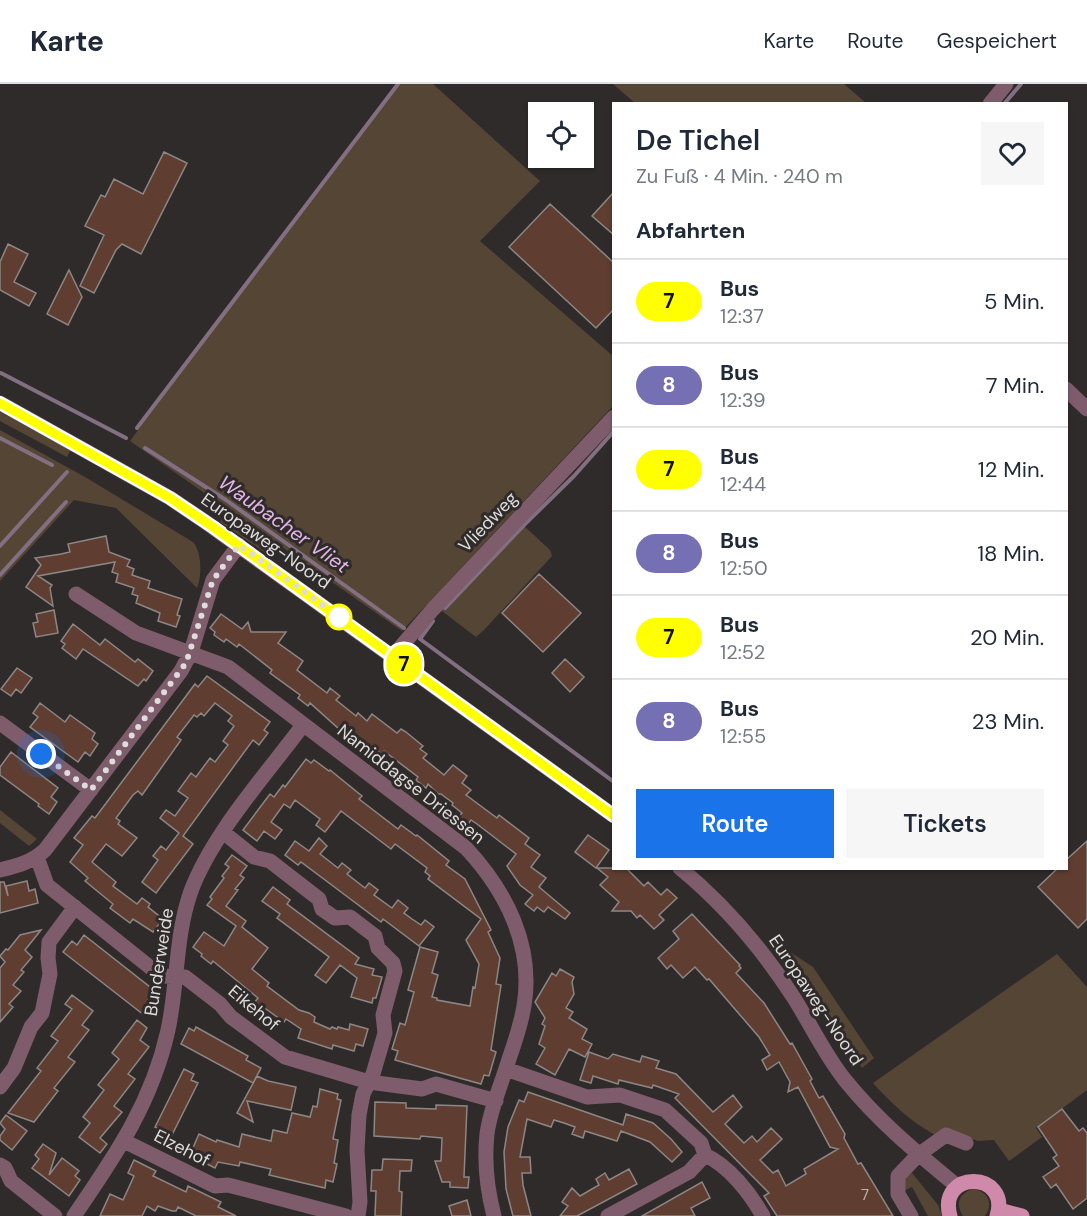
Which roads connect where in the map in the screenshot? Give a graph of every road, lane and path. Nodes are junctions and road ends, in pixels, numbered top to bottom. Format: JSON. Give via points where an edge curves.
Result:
{"nodes":[{"id":1,"x":1006,"y":84,"type":"edge"},
{"id":2,"x":992,"y":102,"type":"edge"},
{"id":3,"x":1068,"y":391,"type":"edge"},
{"id":4,"x":0,"y":403,"type":"edge"},
{"id":5,"x":1087,"y":409,"type":"edge"},
{"id":6,"x":612,"y":419,"type":"edge"},
{"id":7,"x":239,"y":545,"type":"junction"},
{"id":8,"x":76,"y":594,"type":"dead end"},
{"id":9,"x":191,"y":652,"type":"junction"},
{"id":10,"x":393,"y":656,"type":"junction"},
{"id":11,"x":0,"y":723,"type":"edge"},
{"id":12,"x":303,"y":725,"type":"junction"},
{"id":13,"x":91,"y":790,"type":"junction"},
{"id":14,"x":612,"y":815,"type":"edge"},
{"id":15,"x":223,"y":832,"type":"junction"},
{"id":16,"x":38,"y":857,"type":"junction"},
{"id":17,"x":0,"y":870,"type":"edge"},
{"id":18,"x":682,"y":870,"type":"edge"},
{"id":19,"x":75,"y":907,"type":"junction"},
{"id":20,"x":176,"y":976,"type":"junction"},
{"id":21,"x":506,"y":1069,"type":"junction"},
{"id":22,"x":3,"y":1077,"type":"edge"},
{"id":23,"x":369,"y":1082,"type":"junction"},
{"id":24,"x":496,"y":1101,"type":"junction"},
{"id":25,"x":124,"y":1141,"type":"junction"},
{"id":26,"x":966,"y":1143,"type":"dead end"},
{"id":27,"x":705,"y":1155,"type":"junction"},
{"id":28,"x":918,"y":1155,"type":"junction"},
{"id":29,"x":0,"y":1165,"type":"edge"},
{"id":30,"x":957,"y":1186,"type":"junction"},
{"id":31,"x":290,"y":1209,"type":"edge"},
{"id":32,"x":998,"y":1213,"type":"edge"},
{"id":33,"x":56,"y":1216,"type":"edge"},
{"id":34,"x":74,"y":1216,"type":"edge"},
{"id":35,"x":346,"y":1216,"type":"edge"},
{"id":36,"x":358,"y":1216,"type":"edge"},
{"id":37,"x":494,"y":1216,"type":"edge"},
{"id":38,"x":609,"y":1216,"type":"edge"},
{"id":39,"x":763,"y":1216,"type":"edge"},
{"id":40,"x":911,"y":1216,"type":"edge"},
{"id":41,"x":950,"y":1216,"type":"edge"},
{"id":42,"x":1022,"y":1216,"type":"edge"}],
"edges":[{"from":1,"to":2,"type":"street"},
{"from":3,"to":5,"type":"street"},
{"from":4,"to":7,"type":"street","name":"Europaweg-Noord","via":[[170,498]]},
{"from":6,"to":10,"type":"street","name":"Vliedweg"},
{"from":7,"to":9,"type":"street","via":[[213,580]]},
{"from":7,"to":10,"type":"street","name":"Europaweg-Noord"},
{"from":8,"to":9,"type":"street","name":"Namiddagse Driessen","via":[[136,633]]},
{"from":9,"to":12,"type":"street","name":"Namiddagse Driessen","via":[[228,667]]},
{"from":9,"to":13,"type":"street","via":[[181,671]]},
{"from":10,"to":14,"type":"street","name":"Europaweg-Noord"},
{"from":11,"to":13,"type":"street"},
{"from":12,"to":15,"type":"street","name":"Bunderweide"},
{"from":12,"to":21,"type":"street","name":"Namiddagse Driessen","via":[[466,848],[495,882],[516,926],[526,975],[524,1005]]},
{"from":13,"to":16,"type":"street"},
{"from":15,"to":20,"type":"street","name":"Bunderweide","via":[[191,892],[179,938]]},
{"from":15,"to":23,"type":"street","via":[[254,857],[270,861],[319,899],[322,909],[335,918],[350,917],[375,936],[378,948],[393,963],[395,972],[383,1015],[385,1033]]},
{"from":16,"to":17,"type":"street"},
{"from":16,"to":19,"type":"street","name":"Eikehof","via":[[47,885]]},
{"from":18,"to":28,"type":"street","name":"Europaweg-Noord","via":[[754,943],[789,990],[844,1078]]},
{"from":19,"to":20,"type":"street","name":"Eikehof","via":[[161,976]]},
{"from":19,"to":22,"type":"street","via":[[49,942],[50,974],[42,1013]]},
{"from":20,"to":23,"type":"street","name":"Eikehof","via":[[185,977],[285,1057]]},
{"from":20,"to":25,"type":"street","name":"Bunderweide","via":[[156,1074]]},
{"from":21,"to":24,"type":"street","name":"Namiddagse Driessen"},
{"from":21,"to":27,"type":"street","via":[[587,1097],[620,1095],[665,1110],[701,1143]]},
{"from":23,"to":24,"type":"street","name":"Eikehof","via":[[422,1089],[436,1084]]},
{"from":23,"to":36,"type":"street","via":[[359,1115]]},
{"from":24,"to":37,"type":"street","name":"Namiddagse Driessen","via":[[485,1164]]},
{"from":25,"to":31,"type":"street","name":"Elzehof","via":[[215,1186],[228,1185]]},
{"from":25,"to":34,"type":"street","name":"Bunderweide"},
{"from":26,"to":28,"type":"street","via":[[946,1135]]},
{"from":27,"to":38,"type":"street","via":[[689,1172]]},
{"from":27,"to":39,"type":"street","via":[[716,1160],[753,1199]]},
{"from":28,"to":30,"type":"street","name":"Europaweg-Noord"},
{"from":28,"to":40,"type":"street","via":[[898,1176],[898,1194]]},
{"from":29,"to":33,"type":"street","via":[[11,1181]]},
{"from":30,"to":32,"type":"main road","via":[[975,1180],[987,1184],[996,1195]]},
{"from":30,"to":41,"type":"main road","via":[[948,1203]]},
{"from":31,"to":35,"type":"street","name":"Elzehof"},
{"from":32,"to":42,"type":"main road"}]}
